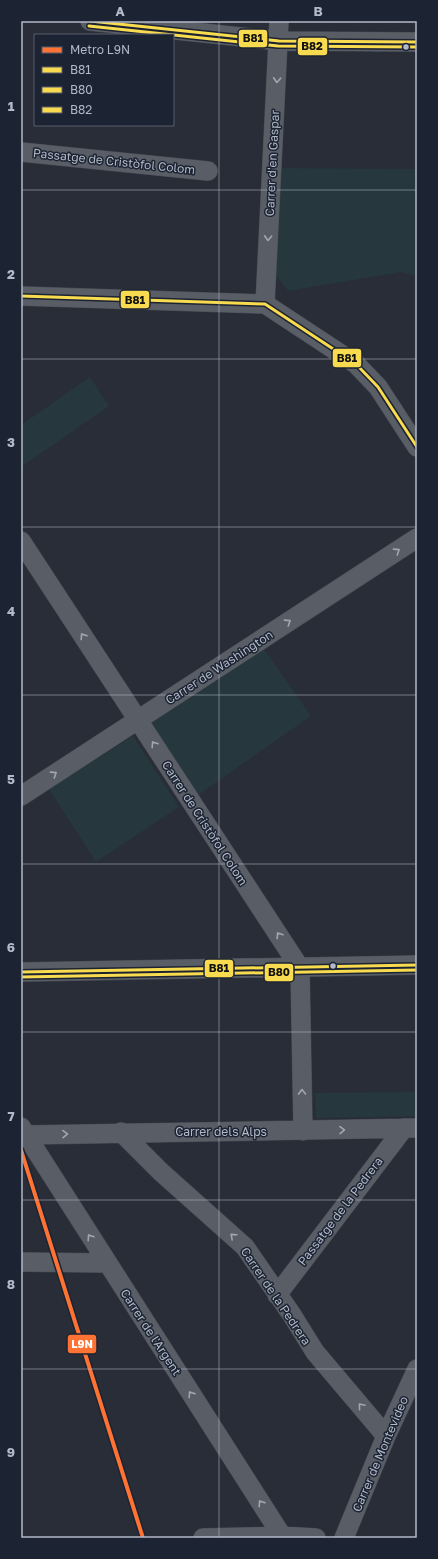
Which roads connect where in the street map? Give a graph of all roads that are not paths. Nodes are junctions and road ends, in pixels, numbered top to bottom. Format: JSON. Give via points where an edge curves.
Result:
{"nodes":[{"id":1,"x":90,"y":21,"type":"edge"},
{"id":2,"x":280,"y":21,"type":"edge"},
{"id":3,"x":279,"y":41,"type":"junction"},
{"id":4,"x":417,"y":42,"type":"edge"},
{"id":5,"x":21,"y":152,"type":"edge"},
{"id":6,"x":208,"y":170,"type":"dead end"},
{"id":7,"x":21,"y":296,"type":"edge"},
{"id":8,"x":265,"y":304,"type":"junction"},
{"id":9,"x":417,"y":448,"type":"edge"},
{"id":10,"x":417,"y":538,"type":"edge"},
{"id":11,"x":21,"y":541,"type":"edge"},
{"id":12,"x":138,"y":720,"type":"junction"},
{"id":13,"x":21,"y":796,"type":"edge"},
{"id":14,"x":417,"y":965,"type":"edge"},
{"id":15,"x":300,"y":968,"type":"junction"},
{"id":16,"x":21,"y":972,"type":"edge"},
{"id":17,"x":411,"y":1128,"type":"edge"},
{"id":18,"x":303,"y":1130,"type":"junction"},
{"id":19,"x":24,"y":1131,"type":"edge"},
{"id":20,"x":122,"y":1132,"type":"junction"},
{"id":21,"x":21,"y":1262,"type":"edge"},
{"id":22,"x":107,"y":1263,"type":"junction"},
{"id":23,"x":277,"y":1295,"type":"junction"},
{"id":24,"x":417,"y":1370,"type":"edge"},
{"id":25,"x":386,"y":1436,"type":"junction"},
{"id":26,"x":282,"y":1536,"type":"junction"},
{"id":27,"x":204,"y":1538,"type":"edge"},
{"id":28,"x":316,"y":1538,"type":"edge"},
{"id":29,"x":344,"y":1538,"type":"edge"}],
"edges":[{"from":1,"to":3,"type":"street"},
{"from":2,"to":3,"type":"street","name":"Carrer d'en Gaspar"},
{"from":3,"to":4,"type":"street"},
{"from":3,"to":8,"type":"street","name":"Carrer d'en Gaspar","one_way":true},
{"from":5,"to":6,"type":"street","name":"Passatge de Cristòfol Colom"},
{"from":7,"to":8,"type":"street"},
{"from":8,"to":9,"type":"street","via":[[356,364],[378,387]]},
{"from":12,"to":10,"type":"street","name":"Carrer de Washington","one_way":true},
{"from":12,"to":11,"type":"street","name":"Carrer de Cristòfol Colom","one_way":true},
{"from":13,"to":12,"type":"street","name":"Carrer de Washington","one_way":true},
{"from":15,"to":12,"type":"street","name":"Carrer de Cristòfol Colom","one_way":true},
{"from":14,"to":15,"type":"street"},
{"from":15,"to":16,"type":"street"},
{"from":18,"to":15,"type":"street","one_way":true},
{"from":18,"to":17,"type":"street","name":"Carrer dels Alps","one_way":true},
{"from":17,"to":23,"type":"street","name":"Passatge de la Pedrera"},
{"from":18,"to":20,"type":"street","name":"Carrer dels Alps"},
{"from":19,"to":20,"type":"street","name":"Carrer dels Alps","one_way":true},
{"from":22,"to":19,"type":"street","name":"Carrer de l'Argent","one_way":true},
{"from":23,"to":20,"type":"street","name":"Carrer de la Pedrera","one_way":true,"via":[[244,1247],[161,1172]]},
{"from":21,"to":22,"type":"street"},
{"from":26,"to":22,"type":"street","name":"Carrer de l'Argent","one_way":true},
{"from":25,"to":23,"type":"street","name":"Carrer de la Pedrera","one_way":true,"via":[[315,1352]]},
{"from":24,"to":25,"type":"street","name":"Carrer de Montevideo"},
{"from":25,"to":29,"type":"street","name":"Carrer de Montevideo"},
{"from":26,"to":27,"type":"street"},
{"from":26,"to":28,"type":"street"}]}
